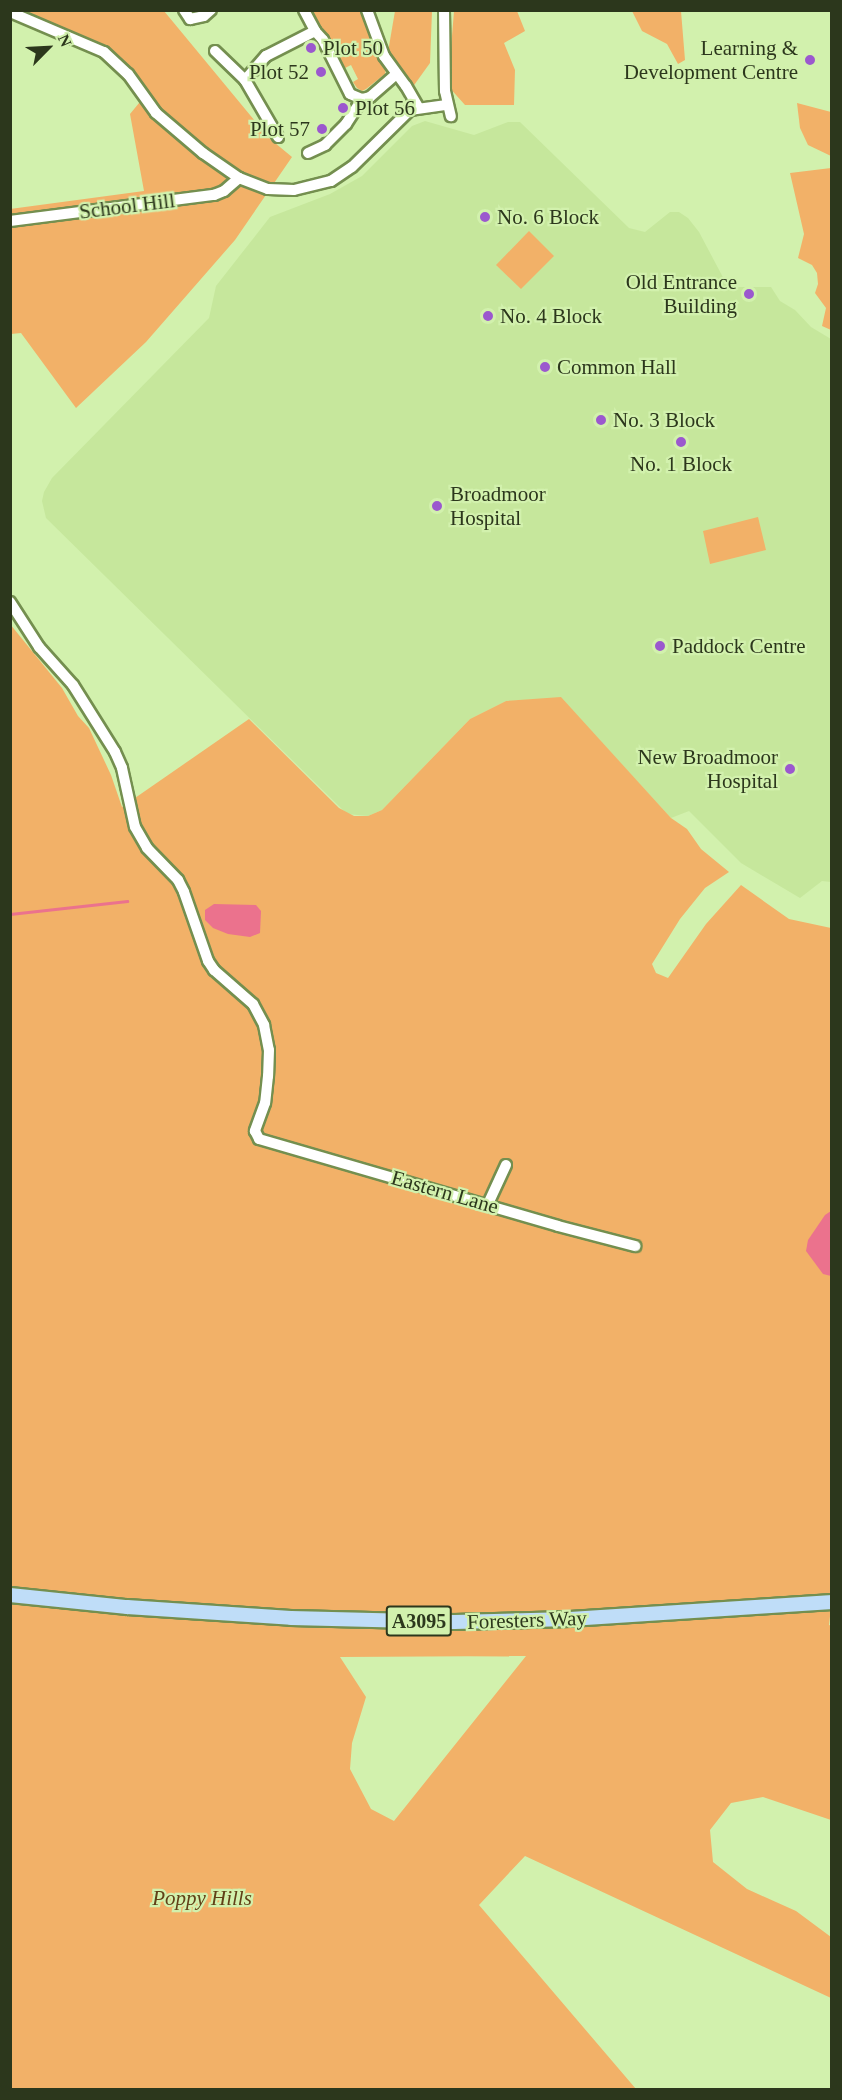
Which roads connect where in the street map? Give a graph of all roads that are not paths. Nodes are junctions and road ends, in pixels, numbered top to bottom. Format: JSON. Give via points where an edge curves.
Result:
{"nodes":[{"id":1,"x":184,"y":10,"type":"edge"},
{"id":2,"x":211,"y":10,"type":"edge"},
{"id":3,"x":304,"y":10,"type":"edge"},
{"id":4,"x":367,"y":10,"type":"edge"},
{"id":5,"x":444,"y":10,"type":"edge"},
{"id":6,"x":10,"y":12,"type":"edge"},
{"id":7,"x":315,"y":31,"type":"junction"},
{"id":8,"x":215,"y":51,"type":"dead end"},
{"id":9,"x":396,"y":74,"type":"junction"},
{"id":10,"x":245,"y":80,"type":"junction"},
{"id":11,"x":362,"y":99,"type":"junction"},
{"id":12,"x":447,"y":105,"type":"junction"},
{"id":13,"x":417,"y":107,"type":"junction"},
{"id":14,"x":451,"y":116,"type":"dead end"},
{"id":15,"x":278,"y":137,"type":"dead end"},
{"id":16,"x":308,"y":153,"type":"dead end"},
{"id":17,"x":239,"y":178,"type":"junction"},
{"id":18,"x":10,"y":221,"type":"edge"},
{"id":19,"x":10,"y":602,"type":"edge"},
{"id":20,"x":506,"y":1165,"type":"dead end"},
{"id":21,"x":488,"y":1204,"type":"junction"},
{"id":22,"x":635,"y":1246,"type":"dead end"},
{"id":23,"x":10,"y":1595,"type":"edge"},
{"id":24,"x":830,"y":1601,"type":"edge"}],
"edges":[{"from":1,"to":2,"type":"street","via":[[190,19]]},
{"from":3,"to":7,"type":"street"},
{"from":4,"to":9,"type":"street","via":[[384,56]]},
{"from":5,"to":12,"type":"street","via":[[442,45]]},
{"from":6,"to":17,"type":"street","via":[[104,52],[128,74],[156,112]]},
{"from":7,"to":10,"type":"street","via":[[266,56]]},
{"from":7,"to":11,"type":"street","via":[[350,94]]},
{"from":8,"to":10,"type":"street"},
{"from":9,"to":11,"type":"street","via":[[370,97]]},
{"from":9,"to":13,"type":"street"},
{"from":10,"to":15,"type":"street"},
{"from":11,"to":16,"type":"street","via":[[346,124],[325,145]]},
{"from":12,"to":13,"type":"street"},
{"from":12,"to":14,"type":"street"},
{"from":13,"to":17,"type":"street","via":[[352,167],[331,180],[284,191]]},
{"from":17,"to":18,"type":"street","name":"School Hill","via":[[214,195]]},
{"from":19,"to":21,"type":"street","name":"Eastern Lane","via":[[39,647],[73,685],[115,752],[135,827],[147,848],[178,880],[213,970],[254,1004],[264,1025],[269,1050],[268,1076],[256,1136]]},
{"from":20,"to":21,"type":"street"},
{"from":21,"to":22,"type":"street","name":"Eastern Lane"},
{"from":23,"to":24,"type":"main road","name":"Foresters Way","number":"A3095","via":[[127,1608],[291,1618],[454,1622],[582,1618]]}]}
